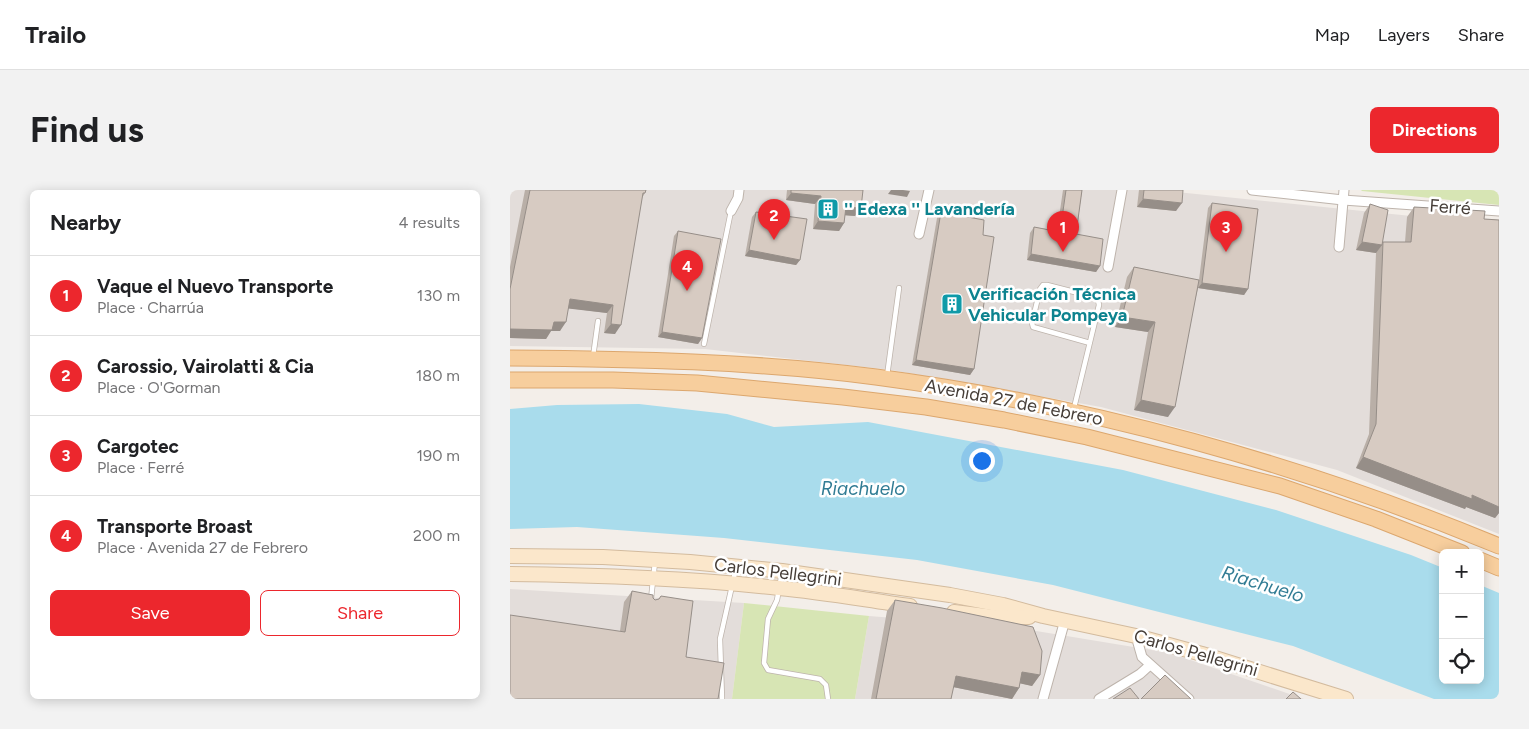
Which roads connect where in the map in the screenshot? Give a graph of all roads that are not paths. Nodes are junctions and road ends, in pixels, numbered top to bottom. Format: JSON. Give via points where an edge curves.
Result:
{"nodes":[{"id":1,"x":739,"y":190,"type":"edge"},
{"id":2,"x":928,"y":190,"type":"edge"},
{"id":3,"x":1122,"y":190,"type":"edge"},
{"id":4,"x":1252,"y":190,"type":"edge"},
{"id":5,"x":1344,"y":190,"type":"edge"},
{"id":6,"x":1343,"y":200,"type":"junction"},
{"id":7,"x":731,"y":210,"type":"joint"},
{"id":8,"x":1499,"y":211,"type":"edge"},
{"id":9,"x":919,"y":234,"type":"dead end"},
{"id":10,"x":1339,"y":247,"type":"dead end"},
{"id":11,"x":1108,"y":267,"type":"dead end"},
{"id":12,"x":899,"y":288,"type":"dead end"},
{"id":13,"x":598,"y":321,"type":"dead end"},
{"id":14,"x":1090,"y":343,"type":"junction"},
{"id":15,"x":704,"y":344,"type":"edge"},
{"id":16,"x":510,"y":358,"type":"edge"},
{"id":17,"x":592,"y":358,"type":"junction"},
{"id":18,"x":701,"y":361,"type":"junction"},
{"id":19,"x":887,"y":379,"type":"junction"},
{"id":20,"x":510,"y":380,"type":"edge"},
{"id":21,"x":697,"y":382,"type":"junction"},
{"id":22,"x":1073,"y":412,"type":"junction"},
{"id":23,"x":1499,"y":546,"type":"edge"},
{"id":24,"x":1452,"y":549,"type":"edge"},
{"id":25,"x":510,"y":556,"type":"edge"},
{"id":26,"x":655,"y":560,"type":"junction"},
{"id":27,"x":1484,"y":562,"type":"edge"},
{"id":28,"x":736,"y":566,"type":"junction"},
{"id":29,"x":1499,"y":568,"type":"edge"},
{"id":30,"x":782,"y":571,"type":"junction"},
{"id":31,"x":510,"y":574,"type":"edge"},
{"id":32,"x":653,"y":578,"type":"junction"},
{"id":33,"x":733,"y":584,"type":"junction"},
{"id":34,"x":779,"y":588,"type":"junction"},
{"id":35,"x":649,"y":607,"type":"edge"},
{"id":36,"x":924,"y":608,"type":"edge"},
{"id":37,"x":943,"y":611,"type":"edge"},
{"id":38,"x":1043,"y":616,"type":"junction"},
{"id":39,"x":1065,"y":620,"type":"junction"},
{"id":40,"x":1136,"y":636,"type":"junction"},
{"id":41,"x":1150,"y":665,"type":"junction"},
{"id":42,"x":722,"y":699,"type":"edge"},
{"id":43,"x":828,"y":699,"type":"edge"},
{"id":44,"x":1043,"y":699,"type":"edge"},
{"id":45,"x":1099,"y":699,"type":"edge"},
{"id":46,"x":1189,"y":699,"type":"edge"},
{"id":47,"x":1346,"y":699,"type":"edge"}],
"edges":[{"from":1,"to":7,"type":"street"},
{"from":2,"to":9,"type":"street"},
{"from":3,"to":11,"type":"street"},
{"from":4,"to":6,"type":"street","name":"Ferré"},
{"from":5,"to":6,"type":"street"},
{"from":6,"to":8,"type":"street","name":"Ferré"},
{"from":6,"to":10,"type":"street"},
{"from":7,"to":15,"type":"lane"},
{"from":12,"to":19,"type":"lane"},
{"from":13,"to":17,"type":"lane"},
{"from":14,"to":14,"type":"lane","via":[[1098,300],[1043,285],[1033,327]]},
{"from":14,"to":22,"type":"lane"},
{"from":16,"to":17,"type":"main road","name":"Avenida 27 de Febrero"},
{"from":17,"to":18,"type":"main road","name":"Avenida 27 de Febrero"},
{"from":18,"to":19,"type":"main road","name":"Avenida 27 de Febrero"},
{"from":18,"to":21,"type":"main road"},
{"from":19,"to":22,"type":"main road","name":"Avenida 27 de Febrero"},
{"from":20,"to":21,"type":"main road","name":"Avenida 27 de Febrero"},
{"from":21,"to":24,"type":"main road","name":"Avenida 27 de Febrero","via":[[926,407],[1087,437],[1280,486]]},
{"from":22,"to":23,"type":"main road","name":"Avenida 27 de Febrero","via":[[1303,474],[1429,517]]},
{"from":25,"to":26,"type":"main road","name":"Carlos Pellegrini"},
{"from":26,"to":28,"type":"main road","name":"Carlos Pellegrini"},
{"from":26,"to":32,"type":"lane"},
{"from":27,"to":29,"type":"main road"},
{"from":28,"to":30,"type":"main road","name":"Carlos Pellegrini"},
{"from":28,"to":33,"type":"lane"},
{"from":30,"to":34,"type":"lane"},
{"from":30,"to":38,"type":"main road","name":"Carlos Pellegrini","via":[[950,595]]},
{"from":31,"to":32,"type":"main road","name":"Carlos Pellegrini"},
{"from":32,"to":33,"type":"main road","name":"Carlos Pellegrini"},
{"from":32,"to":35,"type":"lane"},
{"from":33,"to":34,"type":"main road","name":"Carlos Pellegrini"},
{"from":33,"to":42,"type":"lane","via":[[720,639]]},
{"from":34,"to":36,"type":"main road","name":"Carlos Pellegrini"},
{"from":34,"to":43,"type":"lane","via":[[768,619],[764,663],[768,670],[820,679],[826,685]]},
{"from":37,"to":38,"type":"main road","name":"Carlos Pellegrini","via":[[1001,618]]},
{"from":38,"to":39,"type":"main road","name":"Carlos Pellegrini"},
{"from":39,"to":40,"type":"main road","name":"Carlos Pellegrini"},
{"from":39,"to":44,"type":"street"},
{"from":40,"to":41,"type":"street","via":[[1142,657]]},
{"from":40,"to":47,"type":"main road","name":"Carlos Pellegrini"},
{"from":41,"to":45,"type":"street"},
{"from":41,"to":46,"type":"street"}]}
